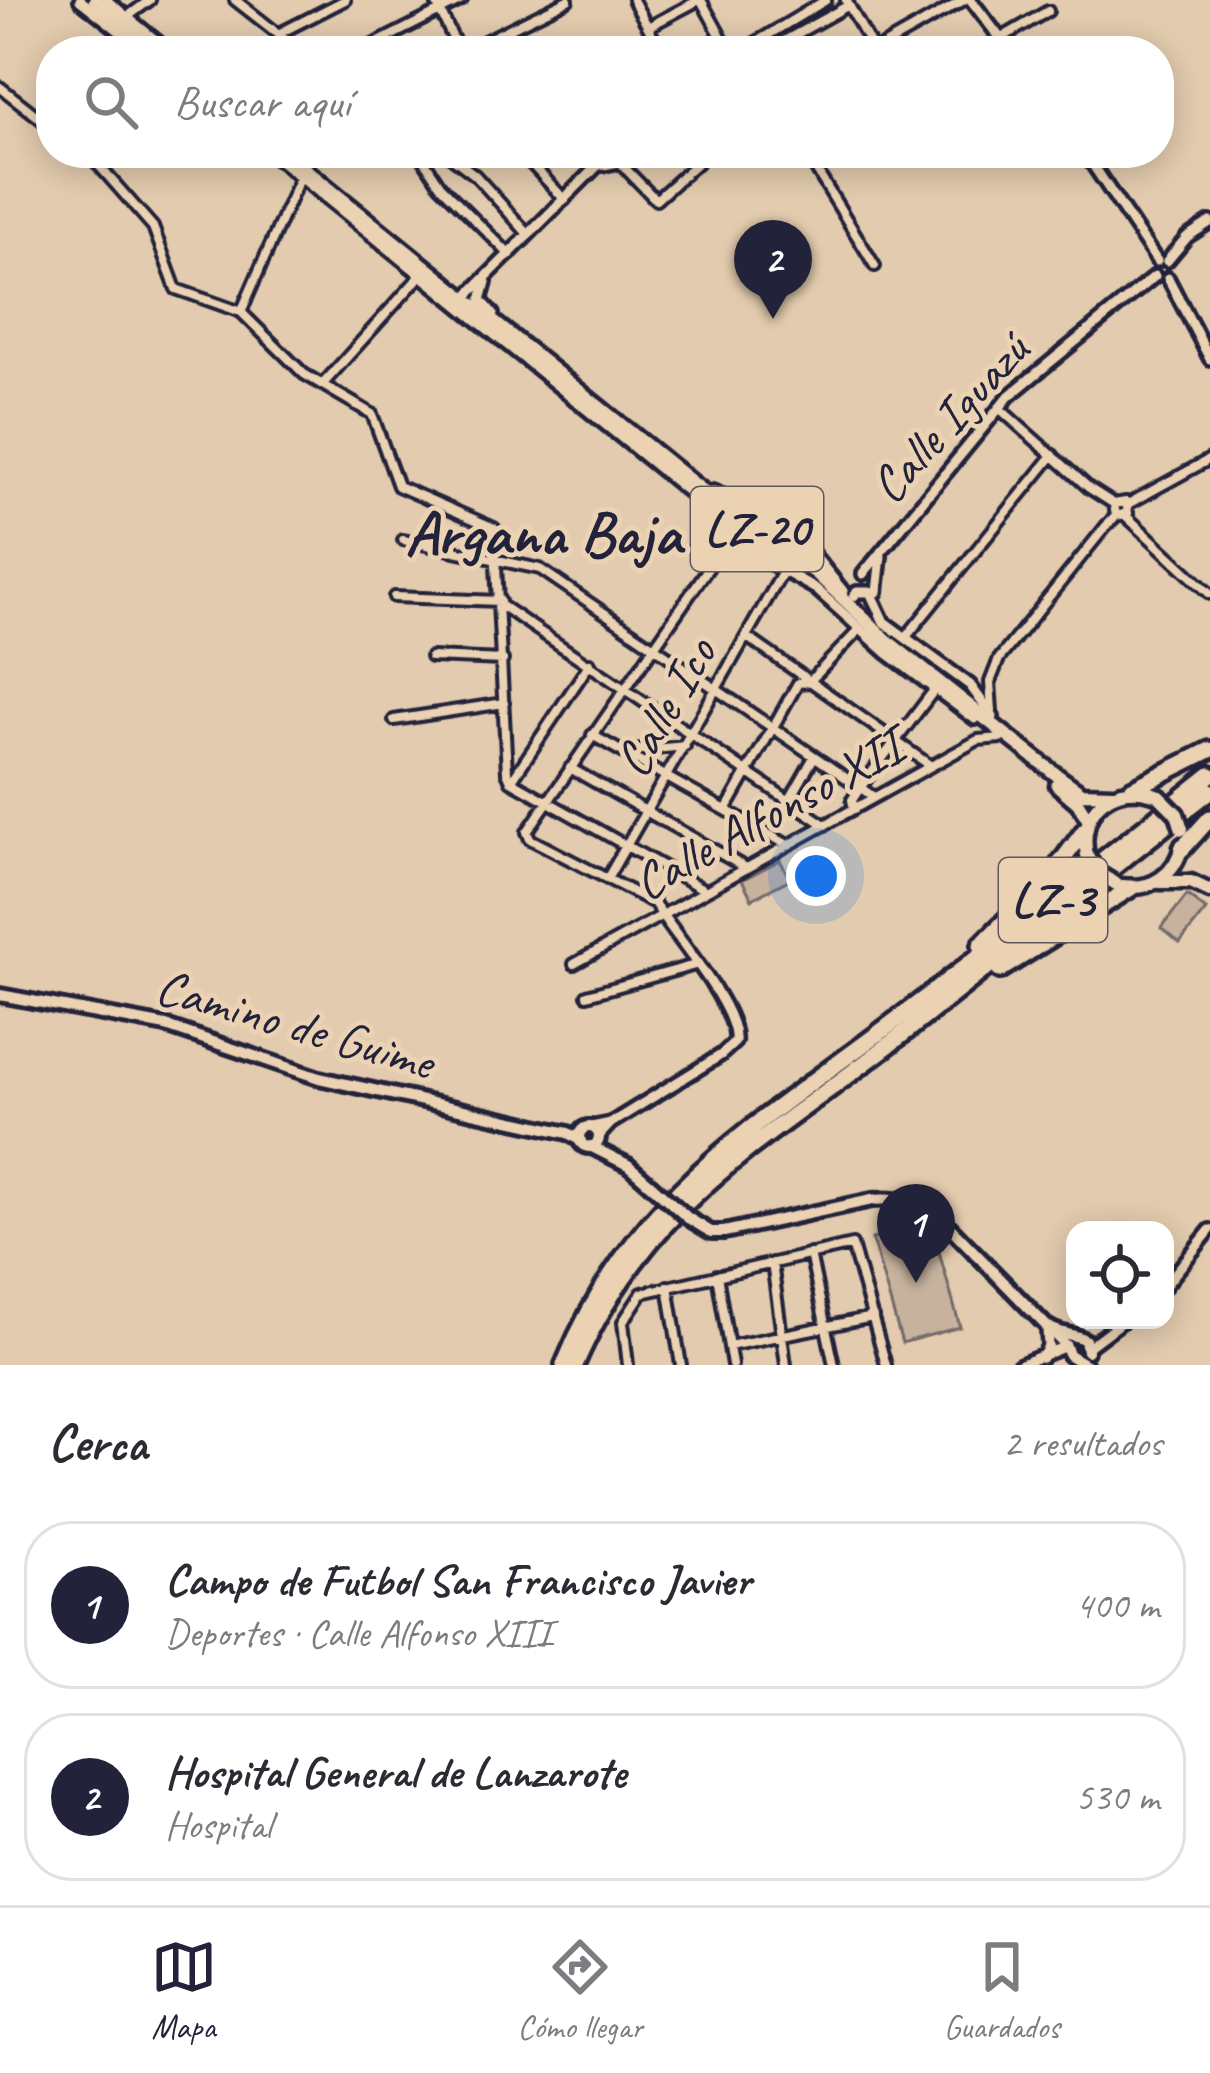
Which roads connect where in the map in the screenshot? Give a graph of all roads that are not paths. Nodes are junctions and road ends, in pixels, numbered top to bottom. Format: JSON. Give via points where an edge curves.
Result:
{"nodes":[{"id":1,"x":80,"y":0,"type":"edge"},
{"id":2,"x":93,"y":0,"type":"edge"},
{"id":3,"x":106,"y":0,"type":"edge"},
{"id":4,"x":150,"y":0,"type":"edge"},
{"id":5,"x":235,"y":0,"type":"edge"},
{"id":6,"x":345,"y":0,"type":"edge"},
{"id":7,"x":435,"y":0,"type":"edge"},
{"id":8,"x":462,"y":0,"type":"edge"},
{"id":9,"x":568,"y":0,"type":"edge"},
{"id":10,"x":633,"y":0,"type":"edge"},
{"id":11,"x":700,"y":0,"type":"edge"},
{"id":12,"x":826,"y":0,"type":"edge"},
{"id":13,"x":967,"y":0,"type":"edge"},
{"id":14,"x":847,"y":3,"type":"edge"},
{"id":15,"x":440,"y":10,"type":"junction"},
{"id":16,"x":1048,"y":11,"type":"dead end"},
{"id":17,"x":128,"y":17,"type":"junction"},
{"id":18,"x":649,"y":27,"type":"junction"},
{"id":19,"x":278,"y":34,"type":"junction"},
{"id":20,"x":131,"y":36,"type":"edge"},
{"id":21,"x":135,"y":36,"type":"edge"},
{"id":22,"x":151,"y":36,"type":"edge"},
{"id":23,"x":281,"y":36,"type":"edge"},
{"id":24,"x":390,"y":36,"type":"edge"},
{"id":25,"x":454,"y":36,"type":"edge"},
{"id":26,"x":493,"y":36,"type":"edge"},
{"id":27,"x":654,"y":36,"type":"edge"},
{"id":28,"x":727,"y":36,"type":"edge"},
{"id":29,"x":764,"y":36,"type":"edge"},
{"id":30,"x":791,"y":36,"type":"edge"},
{"id":31,"x":866,"y":36,"type":"edge"},
{"id":32,"x":901,"y":36,"type":"edge"},
{"id":33,"x":997,"y":36,"type":"edge"},
{"id":34,"x":1005,"y":36,"type":"edge"},
{"id":35,"x":0,"y":87,"type":"edge"},
{"id":36,"x":36,"y":115,"type":"edge"},
{"id":37,"x":101,"y":168,"type":"edge"},
{"id":38,"x":294,"y":168,"type":"edge"},
{"id":39,"x":301,"y":168,"type":"edge"},
{"id":40,"x":302,"y":168,"type":"edge"},
{"id":41,"x":307,"y":168,"type":"edge"},
{"id":42,"x":428,"y":168,"type":"edge"},
{"id":43,"x":466,"y":168,"type":"edge"},
{"id":44,"x":535,"y":168,"type":"edge"},
{"id":45,"x":599,"y":168,"type":"edge"},
{"id":46,"x":600,"y":168,"type":"edge"},
{"id":47,"x":625,"y":168,"type":"edge"},
{"id":48,"x":691,"y":168,"type":"edge"},
{"id":49,"x":808,"y":168,"type":"edge"},
{"id":50,"x":1096,"y":168,"type":"edge"},
{"id":51,"x":300,"y":177,"type":"junction"},
{"id":52,"x":587,"y":178,"type":"junction"},
{"id":53,"x":324,"y":179,"type":"junction"},
{"id":54,"x":565,"y":200,"type":"junction"},
{"id":55,"x":363,"y":216,"type":"junction"},
{"id":56,"x":1210,"y":222,"type":"edge"},
{"id":57,"x":529,"y":235,"type":"junction"},
{"id":58,"x":510,"y":254,"type":"junction"},
{"id":59,"x":1162,"y":261,"type":"junction"},
{"id":60,"x":875,"y":266,"type":"dead end"},
{"id":61,"x":421,"y":275,"type":"junction"},
{"id":62,"x":490,"y":275,"type":"junction"},
{"id":63,"x":1155,"y":276,"type":"junction"},
{"id":64,"x":1168,"y":278,"type":"junction"},
{"id":65,"x":469,"y":294,"type":"junction"},
{"id":66,"x":241,"y":312,"type":"junction"},
{"id":67,"x":493,"y":314,"type":"junction"},
{"id":68,"x":1210,"y":359,"type":"edge"},
{"id":69,"x":322,"y":386,"type":"junction"},
{"id":70,"x":999,"y":408,"type":"junction"},
{"id":71,"x":1054,"y":455,"type":"junction"},
{"id":72,"x":1210,"y":459,"type":"edge"},
{"id":73,"x":1114,"y":504,"type":"junction"},
{"id":74,"x":1128,"y":504,"type":"junction"},
{"id":75,"x":777,"y":511,"type":"junction"},
{"id":76,"x":1121,"y":516,"type":"junction"},
{"id":77,"x":795,"y":523,"type":"junction"},
{"id":78,"x":733,"y":532,"type":"junction"},
{"id":79,"x":780,"y":532,"type":"junction"},
{"id":80,"x":403,"y":540,"type":"dead end"},
{"id":81,"x":883,"y":550,"type":"junction"},
{"id":82,"x":766,"y":555,"type":"junction"},
{"id":83,"x":497,"y":560,"type":"junction"},
{"id":84,"x":784,"y":571,"type":"junction"},
{"id":85,"x":862,"y":575,"type":"junction"},
{"id":86,"x":833,"y":580,"type":"junction"},
{"id":87,"x":873,"y":592,"type":"junction"},
{"id":88,"x":1210,"y":594,"type":"edge"},
{"id":89,"x":394,"y":597,"type":"dead end"},
{"id":90,"x":854,"y":600,"type":"junction"},
{"id":91,"x":500,"y":603,"type":"junction"},
{"id":92,"x":859,"y":630,"type":"junction"},
{"id":93,"x":903,"y":635,"type":"junction"},
{"id":94,"x":747,"y":638,"type":"junction"},
{"id":95,"x":654,"y":647,"type":"junction"},
{"id":96,"x":431,"y":657,"type":"dead end"},
{"id":97,"x":502,"y":660,"type":"junction"},
{"id":98,"x":590,"y":663,"type":"junction"},
{"id":99,"x":809,"y":682,"type":"junction"},
{"id":100,"x":626,"y":688,"type":"junction"},
{"id":101,"x":716,"y":689,"type":"junction"},
{"id":102,"x":935,"y":689,"type":"junction"},
{"id":103,"x":963,"y":699,"type":"junction"},
{"id":104,"x":504,"y":703,"type":"junction"},
{"id":105,"x":993,"y":717,"type":"junction"},
{"id":106,"x":975,"y":718,"type":"junction"},
{"id":107,"x":394,"y":720,"type":"dead end"},
{"id":108,"x":773,"y":728,"type":"junction"},
{"id":109,"x":692,"y":733,"type":"junction"},
{"id":110,"x":592,"y":735,"type":"junction"},
{"id":111,"x":1003,"y":737,"type":"junction"},
{"id":112,"x":894,"y":740,"type":"junction"},
{"id":113,"x":685,"y":746,"type":"junction"},
{"id":114,"x":1210,"y":750,"type":"edge"},
{"id":115,"x":622,"y":752,"type":"junction"},
{"id":116,"x":814,"y":757,"type":"junction"},
{"id":117,"x":931,"y":766,"type":"junction"},
{"id":118,"x":570,"y":768,"type":"junction"},
{"id":119,"x":748,"y":772,"type":"junction"},
{"id":120,"x":1210,"y":775,"type":"edge"},
{"id":121,"x":666,"y":778,"type":"junction"},
{"id":122,"x":511,"y":781,"type":"junction"},
{"id":123,"x":860,"y":788,"type":"junction"},
{"id":124,"x":1132,"y":789,"type":"junction"},
{"id":125,"x":1210,"y":791,"type":"edge"},
{"id":126,"x":1112,"y":794,"type":"junction"},
{"id":127,"x":874,"y":797,"type":"junction"},
{"id":128,"x":789,"y":800,"type":"junction"},
{"id":129,"x":547,"y":803,"type":"junction"},
{"id":130,"x":854,"y":809,"type":"junction"},
{"id":131,"x":726,"y":810,"type":"junction"},
{"id":132,"x":646,"y":812,"type":"junction"},
{"id":133,"x":1210,"y":818,"type":"edge"},
{"id":134,"x":1086,"y":824,"type":"junction"},
{"id":135,"x":825,"y":825,"type":"junction"},
{"id":136,"x":787,"y":845,"type":"junction"},
{"id":137,"x":626,"y":846,"type":"junction"},
{"id":138,"x":1180,"y":854,"type":"junction"},
{"id":139,"x":747,"y":869,"type":"junction"},
{"id":140,"x":608,"y":879,"type":"junction"},
{"id":141,"x":1156,"y":882,"type":"junction"},
{"id":142,"x":1191,"y":882,"type":"junction"},
{"id":143,"x":1123,"y":886,"type":"junction"},
{"id":144,"x":704,"y":890,"type":"junction"},
{"id":145,"x":1210,"y":891,"type":"edge"},
{"id":146,"x":662,"y":914,"type":"junction"},
{"id":147,"x":574,"y":964,"type":"dead end"},
{"id":148,"x":695,"y":964,"type":"junction"},
{"id":149,"x":587,"y":994,"type":"dead end"},
{"id":150,"x":0,"y":995,"type":"edge"},
{"id":151,"x":893,"y":1022,"type":"junction"},
{"id":152,"x":879,"y":1053,"type":"junction"},
{"id":153,"x":792,"y":1107,"type":"junction"},
{"id":154,"x":771,"y":1122,"type":"junction"},
{"id":155,"x":591,"y":1136,"type":"junction"},
{"id":156,"x":1210,"y":1230,"type":"edge"},
{"id":157,"x":810,"y":1254,"type":"junction"},
{"id":158,"x":772,"y":1263,"type":"junction"},
{"id":159,"x":717,"y":1275,"type":"junction"},
{"id":160,"x":1174,"y":1275,"type":"edge"},
{"id":161,"x":668,"y":1286,"type":"junction"},
{"id":162,"x":873,"y":1317,"type":"junction"},
{"id":163,"x":1044,"y":1326,"type":"junction"},
{"id":164,"x":825,"y":1327,"type":"junction"},
{"id":165,"x":1110,"y":1329,"type":"edge"},
{"id":166,"x":781,"y":1336,"type":"junction"},
{"id":167,"x":729,"y":1346,"type":"junction"},
{"id":168,"x":1080,"y":1352,"type":"edge"},
{"id":169,"x":1036,"y":1361,"type":"edge"},
{"id":170,"x":564,"y":1365,"type":"edge"},
{"id":171,"x":575,"y":1365,"type":"edge"},
{"id":172,"x":628,"y":1365,"type":"edge"},
{"id":173,"x":681,"y":1365,"type":"edge"},
{"id":174,"x":732,"y":1365,"type":"edge"},
{"id":175,"x":786,"y":1365,"type":"edge"},
{"id":176,"x":834,"y":1365,"type":"edge"},
{"id":177,"x":886,"y":1365,"type":"edge"},
{"id":178,"x":1019,"y":1365,"type":"edge"}],
"edges":[{"from":1,"to":20,"type":"street"},
{"from":2,"to":21,"type":"main road"},
{"from":3,"to":17,"type":"street"},
{"from":4,"to":17,"type":"street"},
{"from":5,"to":19,"type":"street"},
{"from":6,"to":19,"type":"street"},
{"from":7,"to":15,"type":"street"},
{"from":8,"to":15,"type":"street"},
{"from":9,"to":26,"type":"street"},
{"from":10,"to":18,"type":"street"},
{"from":11,"to":18,"type":"street"},
{"from":11,"to":28,"type":"street"},
{"from":12,"to":29,"type":"street"},
{"from":13,"to":32,"type":"street"},
{"from":13,"to":33,"type":"street"},
{"from":14,"to":30,"type":"street"},
{"from":14,"to":31,"type":"street"},
{"from":15,"to":24,"type":"street"},
{"from":15,"to":25,"type":"street"},
{"from":16,"to":34,"type":"street"},
{"from":17,"to":22,"type":"street"},
{"from":18,"to":27,"type":"street"},
{"from":19,"to":23,"type":"street"},
{"from":35,"to":36,"type":"street"},
{"from":37,"to":66,"type":"street","via":[[153,227],[176,289]]},
{"from":38,"to":51,"type":"street"},
{"from":39,"to":106,"type":"main road","number":"LZ-20","via":[[678,476],[786,554]]},
{"from":40,"to":55,"type":"main road","number":"LZ-20"},
{"from":41,"to":53,"type":"main road"},
{"from":42,"to":58,"type":"street"},
{"from":43,"to":57,"type":"street"},
{"from":44,"to":54,"type":"street"},
{"from":45,"to":52,"type":"street"},
{"from":46,"to":52,"type":"street"},
{"from":47,"to":48,"type":"street","via":[[656,200]]},
{"from":49,"to":60,"type":"street"},
{"from":50,"to":59,"type":"street"},
{"from":51,"to":61,"type":"street"},
{"from":51,"to":66,"type":"street"},
{"from":52,"to":54,"type":"street"},
{"from":53,"to":55,"type":"main road"},
{"from":53,"to":65,"type":"street"},
{"from":54,"to":57,"type":"street"},
{"from":55,"to":103,"type":"main road","number":"LZ-20"},
{"from":56,"to":59,"type":"street"},
{"from":57,"to":58,"type":"street"},
{"from":58,"to":62,"type":"street"},
{"from":59,"to":63,"type":"street"},
{"from":59,"to":64,"type":"street"},
{"from":61,"to":69,"type":"street"},
{"from":61,"to":78,"type":"street"},
{"from":62,"to":65,"type":"street"},
{"from":62,"to":67,"type":"street","via":[[481,294]]},
{"from":63,"to":64,"type":"street"},
{"from":63,"to":70,"type":"street","name":"Calle Iguazú"},
{"from":64,"to":68,"type":"street"},
{"from":65,"to":67,"type":"street"},
{"from":66,"to":69,"type":"street"},
{"from":67,"to":75,"type":"street","via":[[708,487],[759,514]]},
{"from":69,"to":83,"type":"street","via":[[372,414],[398,486],[494,528]]},
{"from":70,"to":71,"type":"street"},
{"from":70,"to":81,"type":"street","name":"Calle Iguazú"},
{"from":71,"to":73,"type":"street"},
{"from":71,"to":93,"type":"street"},
{"from":72,"to":74,"type":"street"},
{"from":73,"to":74,"type":"street"},
{"from":73,"to":76,"type":"street"},
{"from":74,"to":76,"type":"street"},
{"from":75,"to":77,"type":"street","via":[[792,508]]},
{"from":75,"to":79,"type":"street"},
{"from":76,"to":88,"type":"street"},
{"from":76,"to":105,"type":"street","via":[[999,659],[990,682]]},
{"from":77,"to":79,"type":"street"},
{"from":77,"to":86,"type":"street"},
{"from":78,"to":82,"type":"street"},
{"from":78,"to":95,"type":"street"},
{"from":79,"to":82,"type":"street","bridge":true},
{"from":80,"to":83,"type":"street"},
{"from":81,"to":85,"type":"street","name":"Calle Iguazú"},
{"from":81,"to":87,"type":"street"},
{"from":82,"to":84,"type":"street"},
{"from":83,"to":91,"type":"street"},
{"from":83,"to":95,"type":"street","via":[[539,569]]},
{"from":84,"to":92,"type":"street"},
{"from":84,"to":94,"type":"street","name":"Calle Ico"},
{"from":85,"to":86,"type":"street","via":[[846,586]]},
{"from":85,"to":87,"type":"street"},
{"from":85,"to":90,"type":"street","name":"Calle Iguazú"},
{"from":86,"to":90,"type":"street"},
{"from":87,"to":90,"type":"street","via":[[857,592]]},
{"from":87,"to":93,"type":"street","via":[[884,622]]},
{"from":89,"to":91,"type":"street"},
{"from":90,"to":103,"type":"street"},
{"from":91,"to":97,"type":"street"},
{"from":91,"to":98,"type":"street"},
{"from":92,"to":99,"type":"street"},
{"from":92,"to":102,"type":"street"},
{"from":93,"to":105,"type":"street","via":[[970,685]]},
{"from":94,"to":99,"type":"street"},
{"from":94,"to":101,"type":"street","name":"Calle Ico"},
{"from":95,"to":100,"type":"street"},
{"from":95,"to":101,"type":"street"},
{"from":96,"to":97,"type":"street"},
{"from":97,"to":104,"type":"street"},
{"from":98,"to":100,"type":"street"},
{"from":98,"to":122,"type":"street"},
{"from":99,"to":108,"type":"street","via":[[798,683]]},
{"from":99,"to":112,"type":"street"},
{"from":100,"to":109,"type":"street"},
{"from":100,"to":110,"type":"street"},
{"from":101,"to":108,"type":"street"},
{"from":101,"to":109,"type":"street","name":"Calle Ico"},
{"from":102,"to":106,"type":"street"},
{"from":102,"to":112,"type":"street"},
{"from":103,"to":111,"type":"main road","number":"LZ-20"},
{"from":104,"to":107,"type":"street"},
{"from":104,"to":122,"type":"street"},
{"from":105,"to":111,"type":"main road"},
{"from":106,"to":111,"type":"main road","number":"LZ-20"},
{"from":108,"to":116,"type":"street"},
{"from":108,"to":119,"type":"street"},
{"from":109,"to":113,"type":"street","name":"Calle Ico"},
{"from":109,"to":119,"type":"street"},
{"from":110,"to":115,"type":"street"},
{"from":110,"to":118,"type":"street"},
{"from":111,"to":117,"type":"street","name":"Calle Alfonso XII","via":[[978,740]]},
{"from":111,"to":126,"type":"main road","number":"LZ-20","via":[[1082,793]]},
{"from":111,"to":134,"type":"main road","number":"LZ-20","via":[[1078,803]]},
{"from":112,"to":117,"type":"street"},
{"from":112,"to":123,"type":"street"},
{"from":113,"to":115,"type":"street"},
{"from":113,"to":121,"type":"street","name":"Calle Ico"},
{"from":114,"to":124,"type":"highway","number":"LZ-3"},
{"from":115,"to":121,"type":"street"},
{"from":116,"to":123,"type":"street"},
{"from":116,"to":128,"type":"street"},
{"from":117,"to":127,"type":"street","name":"Calle Alfonso XII"},
{"from":118,"to":129,"type":"street"},
{"from":118,"to":132,"type":"street"},
{"from":119,"to":128,"type":"street"},
{"from":119,"to":131,"type":"street"},
{"from":120,"to":151,"type":"highway","number":"LZ-3"},
{"from":121,"to":131,"type":"street"},
{"from":121,"to":132,"type":"street","name":"Calle Ico"},
{"from":122,"to":129,"type":"street"},
{"from":123,"to":127,"type":"street"},
{"from":123,"to":130,"type":"street"},
{"from":124,"to":126,"type":"main road"},
{"from":124,"to":138,"type":"main road","bridge":true,"via":[[1172,807]]},
{"from":125,"to":152,"type":"highway","number":"LZ-3"},
{"from":126,"to":134,"type":"main road"},
{"from":127,"to":130,"type":"street","name":"Calle Alfonso XII"},
{"from":128,"to":135,"type":"street"},
{"from":129,"to":137,"type":"street"},
{"from":129,"to":140,"type":"street","via":[[526,836]]},
{"from":130,"to":135,"type":"street","name":"Calle Alfonso XII"},
{"from":131,"to":136,"type":"street"},
{"from":132,"to":137,"type":"street","name":"Calle Ico"},
{"from":132,"to":139,"type":"street"},
{"from":133,"to":138,"type":"highway","number":"LZ-3"},
{"from":134,"to":143,"type":"main road","bridge":true,"via":[[1087,855]]},
{"from":134,"to":151,"type":"highway","number":"LZ-3","via":[[1052,874]]},
{"from":135,"to":136,"type":"street","name":"Calle Alfonso XII"},
{"from":136,"to":139,"type":"street","name":"Calle Alfonso XII"},
{"from":137,"to":140,"type":"street","name":"Calle Ico"},
{"from":137,"to":144,"type":"street"},
{"from":138,"to":141,"type":"main road"},
{"from":138,"to":142,"type":"main road"},
{"from":139,"to":144,"type":"street","name":"Calle Alfonso XII"},
{"from":140,"to":146,"type":"street"},
{"from":141,"to":142,"type":"main road"},
{"from":141,"to":143,"type":"main road"},
{"from":142,"to":145,"type":"main road"},
{"from":143,"to":152,"type":"highway","number":"LZ-3"},
{"from":144,"to":146,"type":"street","name":"Calle Alfonso XII"},
{"from":146,"to":147,"type":"street","name":"Calle Alfonso XII"},
{"from":146,"to":148,"type":"street"},
{"from":148,"to":149,"type":"street"},
{"from":148,"to":155,"type":"street","via":[[735,1027],[735,1042]]},
{"from":150,"to":155,"type":"main road","name":"Camino de Guime","via":[[166,1025],[319,1078]]},
{"from":151,"to":153,"type":"highway","number":"LZ-3"},
{"from":152,"to":153,"type":"highway","number":"LZ-3"},
{"from":153,"to":154,"type":"highway","number":"LZ-3"},
{"from":154,"to":170,"type":"highway","number":"LZ-3","via":[[684,1183],[637,1236],[595,1298]]},
{"from":154,"to":171,"type":"highway","number":"LZ-3","via":[[662,1227],[602,1310]]},
{"from":155,"to":163,"type":"main road","bridge":true,"via":[[711,1232],[888,1198],[923,1206]]},
{"from":156,"to":160,"type":"street"},
{"from":157,"to":158,"type":"street"},
{"from":157,"to":162,"type":"street","via":[[852,1245]]},
{"from":157,"to":164,"type":"street"},
{"from":158,"to":159,"type":"street"},
{"from":158,"to":166,"type":"street"},
{"from":159,"to":161,"type":"street"},
{"from":159,"to":167,"type":"street"},
{"from":161,"to":172,"type":"street","via":[[642,1293],[623,1322]]},
{"from":161,"to":173,"type":"street"},
{"from":162,"to":164,"type":"street"},
{"from":162,"to":177,"type":"street"},
{"from":163,"to":168,"type":"main road"},
{"from":163,"to":169,"type":"street","via":[[1048,1346]]},
{"from":164,"to":166,"type":"street"},
{"from":164,"to":176,"type":"street"},
{"from":165,"to":168,"type":"street"},
{"from":166,"to":167,"type":"street"},
{"from":166,"to":175,"type":"street"},
{"from":167,"to":174,"type":"street"},
{"from":168,"to":169,"type":"street"},
{"from":169,"to":178,"type":"street"}]}
